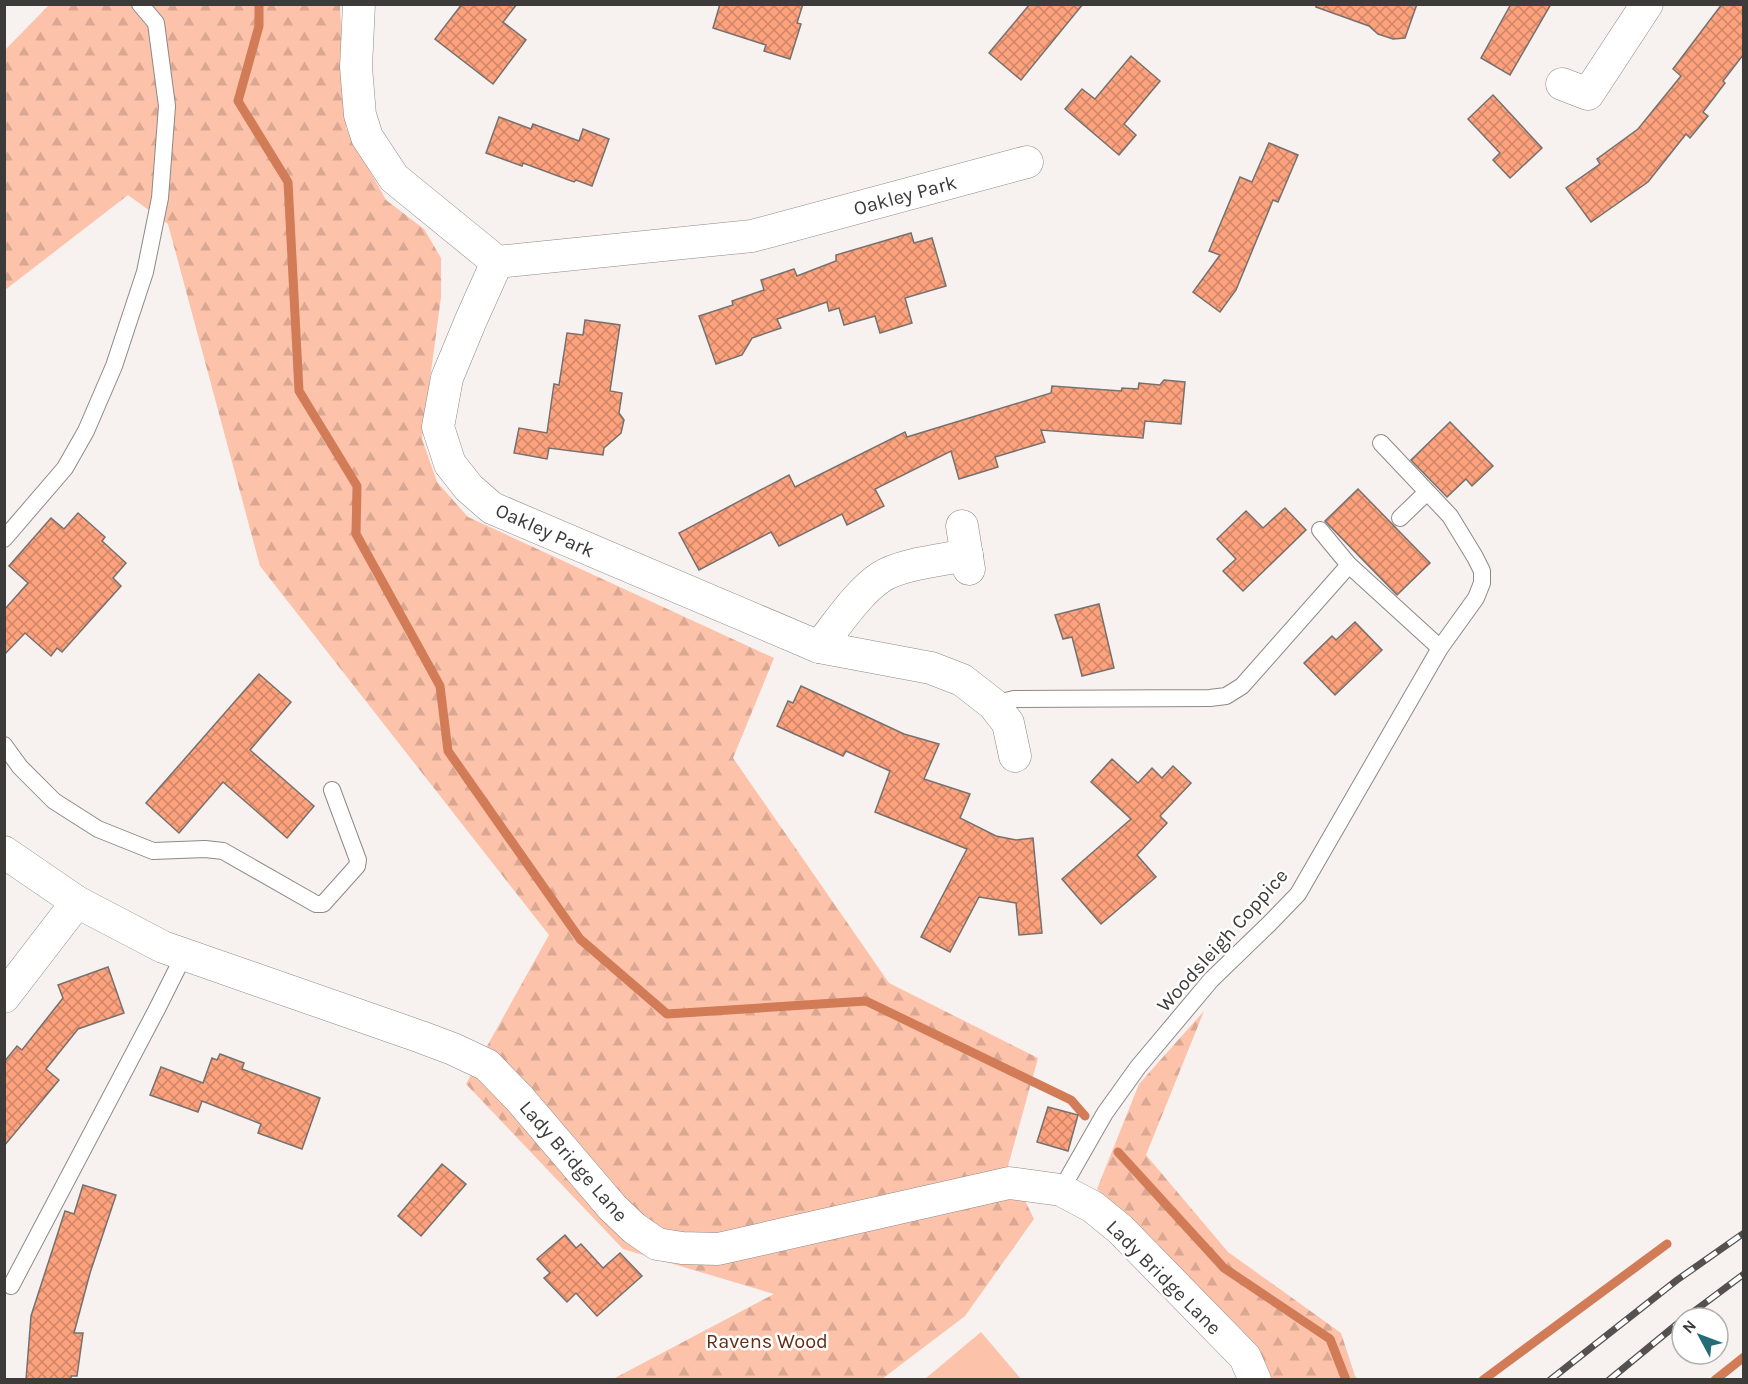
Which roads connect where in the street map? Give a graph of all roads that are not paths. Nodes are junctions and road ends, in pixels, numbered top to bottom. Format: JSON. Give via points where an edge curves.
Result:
{"nodes":[{"id":1,"x":140,"y":4,"type":"edge"},
{"id":2,"x":359,"y":4,"type":"edge"},
{"id":3,"x":1647,"y":4,"type":"edge"},
{"id":4,"x":1562,"y":84,"type":"dead end"},
{"id":5,"x":1027,"y":162,"type":"dead end"},
{"id":6,"x":497,"y":262,"type":"junction"},
{"id":7,"x":1381,"y":443,"type":"dead end"},
{"id":8,"x":1427,"y":492,"type":"junction"},
{"id":9,"x":1400,"y":518,"type":"dead end"},
{"id":10,"x":1320,"y":530,"type":"dead end"},
{"id":11,"x":4,"y":539,"type":"edge"},
{"id":12,"x":966,"y":550,"type":"dead end"},
{"id":13,"x":1349,"y":565,"type":"junction"},
{"id":14,"x":819,"y":647,"type":"junction"},
{"id":15,"x":1440,"y":648,"type":"junction"},
{"id":16,"x":993,"y":704,"type":"junction"},
{"id":17,"x":4,"y":745,"type":"edge"},
{"id":18,"x":1015,"y":756,"type":"dead end"},
{"id":19,"x":332,"y":790,"type":"dead end"},
{"id":20,"x":4,"y":852,"type":"edge"},
{"id":21,"x":77,"y":902,"type":"junction"},
{"id":22,"x":184,"y":955,"type":"junction"},
{"id":23,"x":4,"y":997,"type":"edge"},
{"id":24,"x":1061,"y":1190,"type":"junction"},
{"id":25,"x":11,"y":1286,"type":"dead end"},
{"id":26,"x":1255,"y":1380,"type":"edge"}],
"edges":[{"from":1,"to":11,"type":"lane","via":[[156,23],[167,106],[160,198],[145,272],[114,366],[86,431],[64,468]]},
{"from":2,"to":6,"type":"street","via":[[356,67],[360,115],[367,137],[394,178]]},
{"from":3,"to":4,"type":"street","via":[[1588,94]]},
{"from":5,"to":6,"type":"street","name":"Oakley Park","via":[[752,236]]},
{"from":6,"to":14,"type":"street","name":"Oakley Park","via":[[447,378],[438,427],[450,464],[469,488],[492,508]]},
{"from":7,"to":8,"type":"lane","name":"Woodsleigh Coppice"},
{"from":8,"to":9,"type":"lane"},
{"from":8,"to":15,"type":"lane","name":"Woodsleigh Coppice","via":[[1450,516],[1482,571],[1476,598]]},
{"from":10,"to":13,"type":"lane"},
{"from":12,"to":14,"type":"street","via":[[882,576],[866,589]]},
{"from":13,"to":15,"type":"lane"},
{"from":13,"to":16,"type":"lane","via":[[1242,686],[1226,696],[1014,699]]},
{"from":14,"to":16,"type":"street","name":"Oakley Park","via":[[931,668],[962,680]]},
{"from":15,"to":24,"type":"lane","name":"Woodsleigh Coppice","via":[[1298,894],[1211,980],[1138,1067],[1105,1113]]},
{"from":16,"to":18,"type":"street","name":"Oakley Park","via":[[1008,723]]},
{"from":17,"to":19,"type":"lane","via":[[54,801],[98,829],[153,851],[223,851],[316,904],[323,904],[358,860]]},
{"from":20,"to":21,"type":"street","name":"Lady Bridge Lane"},
{"from":21,"to":22,"type":"street","name":"Lady Bridge Lane"},
{"from":21,"to":23,"type":"street"},
{"from":22,"to":24,"type":"street","name":"Lady Bridge Lane","via":[[453,1048],[487,1065],[612,1207],[657,1244],[718,1249],[1009,1183]]},
{"from":22,"to":25,"type":"lane"},
{"from":24,"to":26,"type":"street","name":"Lady Bridge Lane","via":[[1093,1207],[1120,1228],[1245,1357]]}]}
